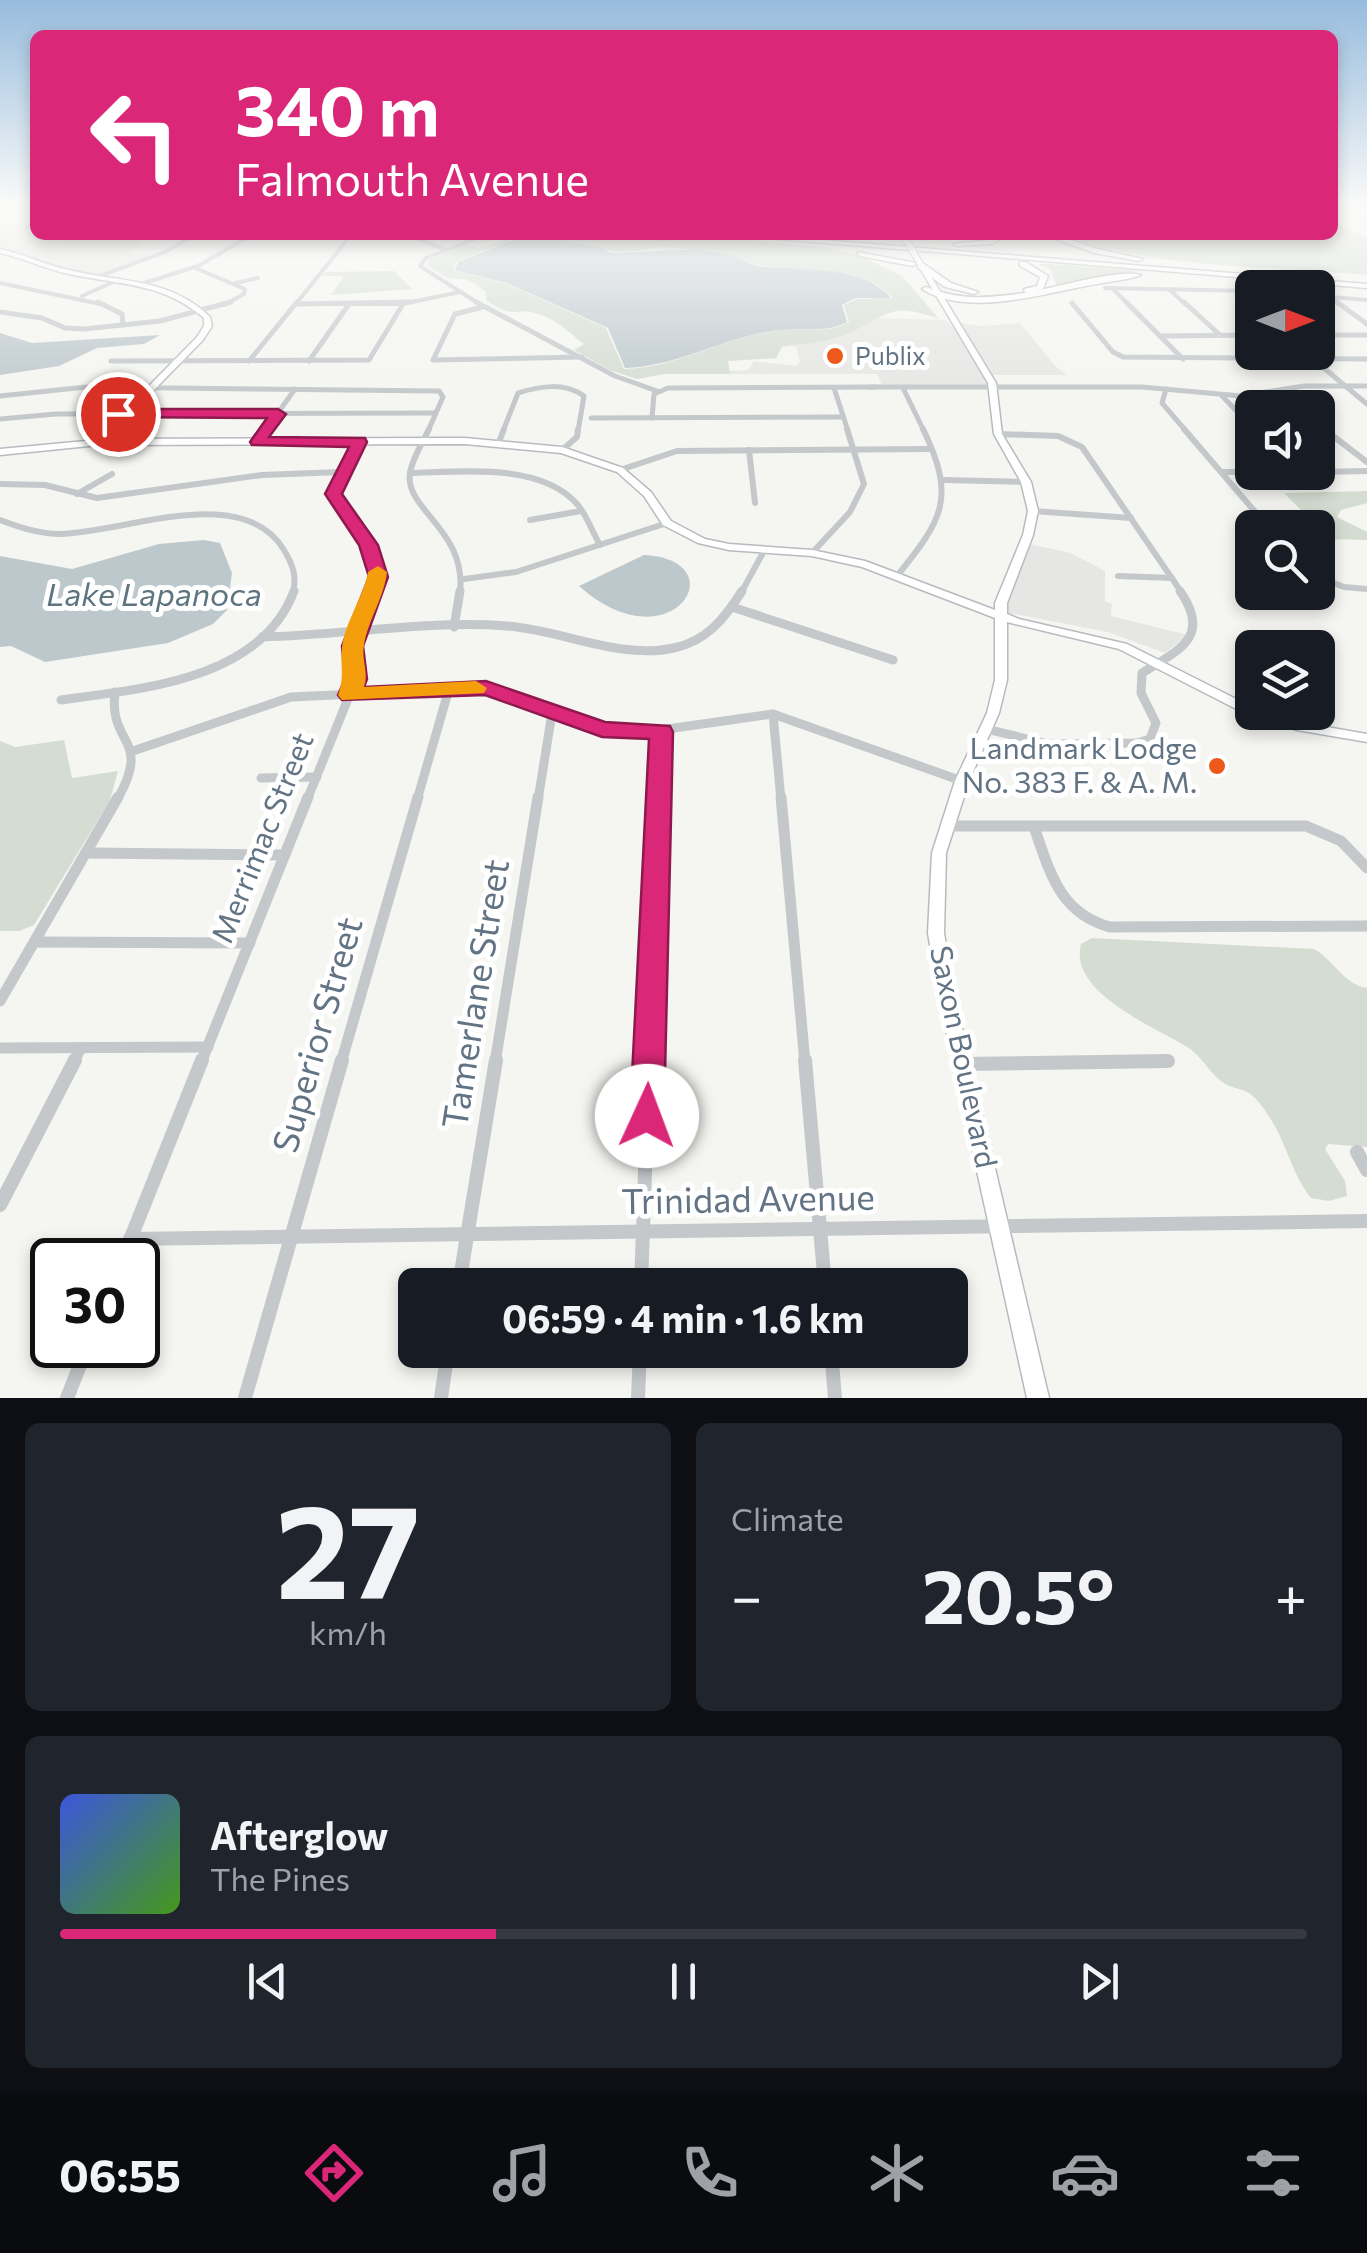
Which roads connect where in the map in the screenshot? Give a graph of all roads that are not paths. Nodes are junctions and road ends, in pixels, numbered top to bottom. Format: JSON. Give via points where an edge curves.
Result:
{"nodes":[{"id":1,"x":68,"y":269,"type":"edge"},
{"id":2,"x":118,"y":269,"type":"edge"},
{"id":3,"x":189,"y":269,"type":"edge"},
{"id":4,"x":197,"y":269,"type":"edge"},
{"id":5,"x":324,"y":269,"type":"edge"},
{"id":6,"x":425,"y":269,"type":"edge"},
{"id":7,"x":918,"y":269,"type":"edge"},
{"id":8,"x":919,"y":269,"type":"edge"},
{"id":9,"x":923,"y":269,"type":"edge"},
{"id":10,"x":1034,"y":269,"type":"edge"},
{"id":11,"x":1151,"y":269,"type":"edge"},
{"id":12,"x":1203,"y":269,"type":"edge"},
{"id":13,"x":1236,"y":269,"type":"edge"},
{"id":14,"x":1230,"y":276,"type":"junction"},
{"id":15,"x":97,"y":277,"type":"junction"},
{"id":16,"x":258,"y":278,"type":"dead end"},
{"id":17,"x":120,"y":280,"type":"junction"},
{"id":18,"x":0,"y":283,"type":"edge"},
{"id":19,"x":236,"y":283,"type":"junction"},
{"id":20,"x":1367,"y":283,"type":"edge"},
{"id":21,"x":144,"y":284,"type":"junction"},
{"id":22,"x":1169,"y":288,"type":"junction"},
{"id":23,"x":926,"y":289,"type":"junction"},
{"id":24,"x":1235,"y":290,"type":"edge"},
{"id":25,"x":460,"y":292,"type":"junction"},
{"id":26,"x":78,"y":298,"type":"junction"},
{"id":27,"x":940,"y":298,"type":"junction"},
{"id":28,"x":974,"y":298,"type":"junction"},
{"id":29,"x":1335,"y":298,"type":"edge"},
{"id":30,"x":1367,"y":300,"type":"edge"},
{"id":31,"x":1335,"y":302,"type":"edge"},
{"id":32,"x":1072,"y":303,"type":"dead end"},
{"id":33,"x":296,"y":304,"type":"junction"},
{"id":34,"x":349,"y":304,"type":"junction"},
{"id":35,"x":403,"y":304,"type":"junction"},
{"id":36,"x":483,"y":307,"type":"junction"},
{"id":37,"x":201,"y":311,"type":"junction"},
{"id":38,"x":0,"y":312,"type":"edge"},
{"id":39,"x":954,"y":316,"type":"junction"},
{"id":40,"x":1367,"y":324,"type":"edge"},
{"id":41,"x":123,"y":325,"type":"junction"},
{"id":42,"x":958,"y":329,"type":"junction"},
{"id":43,"x":1335,"y":335,"type":"edge"},
{"id":44,"x":1367,"y":335,"type":"edge"},
{"id":45,"x":1160,"y":336,"type":"junction"},
{"id":46,"x":1220,"y":336,"type":"junction"},
{"id":47,"x":1235,"y":336,"type":"edge"},
{"id":48,"x":582,"y":357,"type":"junction"},
{"id":49,"x":1367,"y":359,"type":"edge"},
{"id":50,"x":178,"y":360,"type":"junction"},
{"id":51,"x":1182,"y":360,"type":"junction"},
{"id":52,"x":1235,"y":360,"type":"edge"},
{"id":53,"x":1335,"y":360,"type":"edge"},
{"id":54,"x":112,"y":361,"type":"dead end"},
{"id":55,"x":248,"y":361,"type":"junction"},
{"id":56,"x":309,"y":361,"type":"junction"},
{"id":57,"x":1326,"y":370,"type":"edge"},
{"id":58,"x":900,"y":386,"type":"junction"},
{"id":59,"x":994,"y":386,"type":"junction"},
{"id":60,"x":1346,"y":386,"type":"junction"},
{"id":61,"x":1367,"y":386,"type":"edge"},
{"id":62,"x":153,"y":387,"type":"junction"},
{"id":63,"x":870,"y":387,"type":"joint"},
{"id":64,"x":834,"y":388,"type":"junction"},
{"id":65,"x":296,"y":389,"type":"junction"},
{"id":66,"x":1166,"y":389,"type":"junction"},
{"id":67,"x":439,"y":390,"type":"joint"},
{"id":68,"x":1283,"y":390,"type":"edge"},
{"id":69,"x":521,"y":391,"type":"joint"},
{"id":70,"x":658,"y":391,"type":"junction"},
{"id":71,"x":1235,"y":395,"type":"edge"},
{"id":72,"x":0,"y":396,"type":"edge"},
{"id":73,"x":1222,"y":396,"type":"junction"},
{"id":74,"x":1367,"y":404,"type":"edge"},
{"id":75,"x":1235,"y":410,"type":"edge"},
{"id":76,"x":435,"y":413,"type":"junction"},
{"id":77,"x":126,"y":414,"type":"junction"},
{"id":78,"x":278,"y":414,"type":"junction"},
{"id":79,"x":843,"y":417,"type":"junction"},
{"id":80,"x":0,"y":418,"type":"edge"},
{"id":81,"x":591,"y":418,"type":"dead end"},
{"id":82,"x":652,"y":418,"type":"junction"},
{"id":83,"x":998,"y":434,"type":"junction"},
{"id":84,"x":1335,"y":437,"type":"edge"},
{"id":85,"x":1069,"y":439,"type":"joint"},
{"id":86,"x":423,"y":441,"type":"junction"},
{"id":87,"x":99,"y":442,"type":"junction"},
{"id":88,"x":258,"y":442,"type":"junction"},
{"id":89,"x":360,"y":442,"type":"junction"},
{"id":90,"x":499,"y":442,"type":"junction"},
{"id":91,"x":562,"y":450,"type":"junction"},
{"id":92,"x":749,"y":450,"type":"junction"},
{"id":93,"x":852,"y":450,"type":"junction"},
{"id":94,"x":929,"y":450,"type":"junction"},
{"id":95,"x":0,"y":452,"type":"edge"},
{"id":96,"x":1367,"y":462,"type":"edge"},
{"id":97,"x":620,"y":470,"type":"junction"},
{"id":98,"x":1367,"y":471,"type":"edge"},
{"id":99,"x":341,"y":472,"type":"junction"},
{"id":100,"x":1222,"y":472,"type":"junction"},
{"id":101,"x":1235,"y":472,"type":"edge"},
{"id":102,"x":1335,"y":472,"type":"edge"},
{"id":103,"x":410,"y":473,"type":"junction"},
{"id":104,"x":112,"y":474,"type":"dead end"},
{"id":105,"x":944,"y":480,"type":"junction"},
{"id":106,"x":1026,"y":482,"type":"junction"},
{"id":107,"x":0,"y":484,"type":"edge"},
{"id":108,"x":78,"y":494,"type":"junction"},
{"id":109,"x":755,"y":503,"type":"dead end"},
{"id":110,"x":1254,"y":510,"type":"edge"},
{"id":111,"x":581,"y":511,"type":"junction"},
{"id":112,"x":1032,"y":511,"type":"junction"},
{"id":113,"x":1131,"y":518,"type":"junction"},
{"id":114,"x":0,"y":520,"type":"edge"},
{"id":115,"x":530,"y":520,"type":"dead end"},
{"id":116,"x":667,"y":522,"type":"junction"},
{"id":117,"x":600,"y":545,"type":"junction"},
{"id":118,"x":764,"y":551,"type":"junction"},
{"id":119,"x":812,"y":554,"type":"junction"},
{"id":120,"x":897,"y":576,"type":"junction"},
{"id":121,"x":1118,"y":576,"type":"dead end"},
{"id":122,"x":1172,"y":578,"type":"junction"},
{"id":123,"x":464,"y":579,"type":"junction"},
{"id":124,"x":1335,"y":582,"type":"edge"},
{"id":125,"x":1367,"y":589,"type":"edge"},
{"id":126,"x":732,"y":606,"type":"junction"},
{"id":127,"x":1000,"y":614,"type":"junction"},
{"id":128,"x":454,"y":627,"type":"junction"},
{"id":129,"x":357,"y":632,"type":"junction"},
{"id":130,"x":262,"y":637,"type":"junction"},
{"id":131,"x":1162,"y":659,"type":"junction"},
{"id":132,"x":893,"y":660,"type":"dead end"},
{"id":133,"x":449,"y":689,"type":"junction"},
{"id":134,"x":115,"y":692,"type":"junction"},
{"id":135,"x":350,"y":695,"type":"junction"},
{"id":136,"x":1235,"y":696,"type":"edge"},
{"id":137,"x":61,"y":700,"type":"dead end"},
{"id":138,"x":1235,"y":702,"type":"edge"},
{"id":139,"x":552,"y":713,"type":"junction"},
{"id":140,"x":773,"y":714,"type":"junction"},
{"id":141,"x":1335,"y":724,"type":"edge"},
{"id":142,"x":986,"y":729,"type":"junction"},
{"id":143,"x":1320,"y":730,"type":"edge"},
{"id":144,"x":1367,"y":730,"type":"edge"},
{"id":145,"x":661,"y":732,"type":"junction"},
{"id":146,"x":1367,"y":738,"type":"edge"},
{"id":147,"x":133,"y":751,"type":"junction"},
{"id":148,"x":317,"y":777,"type":"junction"},
{"id":149,"x":261,"y":778,"type":"dead end"},
{"id":150,"x":962,"y":781,"type":"junction"},
{"id":151,"x":946,"y":826,"type":"junction"},
{"id":152,"x":1034,"y":827,"type":"junction"},
{"id":153,"x":88,"y":853,"type":"junction"},
{"id":154,"x":286,"y":856,"type":"junction"},
{"id":155,"x":1367,"y":868,"type":"edge"},
{"id":156,"x":1367,"y":926,"type":"edge"},
{"id":157,"x":35,"y":942,"type":"junction"},
{"id":158,"x":250,"y":943,"type":"junction"},
{"id":159,"x":0,"y":1002,"type":"edge"},
{"id":160,"x":208,"y":1047,"type":"junction"},
{"id":161,"x":0,"y":1048,"type":"edge"},
{"id":162,"x":81,"y":1048,"type":"junction"},
{"id":163,"x":1168,"y":1062,"type":"dead end"},
{"id":164,"x":962,"y":1064,"type":"junction"},
{"id":165,"x":1357,"y":1152,"type":"dead end"},
{"id":166,"x":1367,"y":1170,"type":"edge"},
{"id":167,"x":7,"y":1178,"type":"edge"},
{"id":168,"x":0,"y":1204,"type":"edge"},
{"id":169,"x":1367,"y":1221,"type":"edge"},
{"id":170,"x":1000,"y":1227,"type":"junction"},
{"id":171,"x":820,"y":1229,"type":"junction"},
{"id":172,"x":643,"y":1231,"type":"junction"},
{"id":173,"x":467,"y":1234,"type":"junction"},
{"id":174,"x":130,"y":1238,"type":"edge"},
{"id":175,"x":291,"y":1238,"type":"junction"},
{"id":176,"x":160,"y":1239,"type":"edge"},
{"id":177,"x":462,"y":1268,"type":"edge"},
{"id":178,"x":642,"y":1268,"type":"edge"},
{"id":179,"x":823,"y":1268,"type":"edge"},
{"id":180,"x":79,"y":1368,"type":"edge"},
{"id":181,"x":445,"y":1368,"type":"edge"},
{"id":182,"x":639,"y":1368,"type":"edge"},
{"id":183,"x":832,"y":1368,"type":"edge"},
{"id":184,"x":67,"y":1398,"type":"edge"},
{"id":185,"x":245,"y":1398,"type":"edge"},
{"id":186,"x":441,"y":1398,"type":"edge"},
{"id":187,"x":638,"y":1398,"type":"edge"},
{"id":188,"x":835,"y":1398,"type":"edge"},
{"id":189,"x":1038,"y":1398,"type":"edge"}],
"edges":[{"from":1,"to":15,"type":"street"},
{"from":2,"to":15,"type":"street"},
{"from":3,"to":21,"type":"street"},
{"from":4,"to":19,"type":"street"},
{"from":5,"to":33,"type":"street"},
{"from":6,"to":25,"type":"street"},
{"from":7,"to":23,"type":"street","name":"Saxon Boulevard"},
{"from":8,"to":27,"type":"street","name":"Saxon Boulevard"},
{"from":9,"to":10,"type":"highway","via":[[948,285],[985,293],[1023,292],[1045,282]]},
{"from":11,"to":14,"type":"highway"},
{"from":12,"to":20,"type":"highway"},
{"from":13,"to":20,"type":"highway"},
{"from":14,"to":20,"type":"highway"},
{"from":14,"to":28,"type":"highway","via":[[1128,276],[1035,296]]},
{"from":15,"to":17,"type":"street"},
{"from":16,"to":19,"type":"street"},
{"from":17,"to":21,"type":"street"},
{"from":17,"to":26,"type":"street"},
{"from":18,"to":26,"type":"street"},
{"from":19,"to":37,"type":"street","via":[[245,290],[238,300]]},
{"from":21,"to":37,"type":"street"},
{"from":22,"to":24,"type":"street"},
{"from":22,"to":45,"type":"street","via":[[1109,288]]},
{"from":22,"to":46,"type":"street"},
{"from":23,"to":27,"type":"highway"},
{"from":23,"to":42,"type":"street","name":"Saxon Boulevard"},
{"from":25,"to":35,"type":"street"},
{"from":25,"to":36,"type":"street"},
{"from":26,"to":41,"type":"street","via":[[109,305],[122,314]]},
{"from":27,"to":28,"type":"highway"},
{"from":27,"to":39,"type":"street","name":"Saxon Boulevard"},
{"from":28,"to":39,"type":"highway","via":[[953,304]]},
{"from":29,"to":30,"type":"street"},
{"from":31,"to":40,"type":"street"},
{"from":32,"to":51,"type":"street","via":[[1113,352]]},
{"from":33,"to":34,"type":"street"},
{"from":33,"to":55,"type":"street"},
{"from":34,"to":35,"type":"street"},
{"from":34,"to":56,"type":"street"},
{"from":35,"to":56,"type":"street","via":[[369,360]]},
{"from":36,"to":48,"type":"street"},
{"from":36,"to":48,"type":"street","via":[[455,314],[433,360]]},
{"from":37,"to":41,"type":"street"},
{"from":37,"to":50,"type":"street","via":[[206,331]]},
{"from":38,"to":41,"type":"street","via":[[68,329]]},
{"from":39,"to":42,"type":"street","name":"Saxon Boulevard"},
{"from":42,"to":59,"type":"street","name":"Saxon Boulevard"},
{"from":43,"to":44,"type":"street"},
{"from":45,"to":46,"type":"street"},
{"from":45,"to":51,"type":"street"},
{"from":46,"to":47,"type":"street"},
{"from":48,"to":70,"type":"street","via":[[615,376],[620,387]]},
{"from":49,"to":53,"type":"street"},
{"from":50,"to":54,"type":"street"},
{"from":50,"to":55,"type":"street"},
{"from":50,"to":62,"type":"street"},
{"from":51,"to":52,"type":"street"},
{"from":55,"to":56,"type":"street"},
{"from":57,"to":60,"type":"street"},
{"from":58,"to":59,"type":"street"},
{"from":58,"to":63,"type":"street"},
{"from":58,"to":94,"type":"street"},
{"from":59,"to":66,"type":"street"},
{"from":59,"to":83,"type":"street","name":"Saxon Boulevard"},
{"from":60,"to":61,"type":"street"},
{"from":60,"to":68,"type":"street"},
{"from":60,"to":74,"type":"street"},
{"from":62,"to":65,"type":"street"},
{"from":62,"to":72,"type":"street"},
{"from":62,"to":77,"type":"street"},
{"from":63,"to":64,"type":"street"},
{"from":64,"to":70,"type":"street"},
{"from":64,"to":79,"type":"street"},
{"from":65,"to":67,"type":"street"},
{"from":65,"to":78,"type":"street"},
{"from":66,"to":73,"type":"street"},
{"from":66,"to":100,"type":"street","via":[[1162,404]]},
{"from":67,"to":76,"type":"street","via":[[443,397]]},
{"from":69,"to":90,"type":"street"},
{"from":69,"to":91,"type":"street","via":[[584,396],[576,437]]},
{"from":70,"to":82,"type":"street"},
{"from":71,"to":73,"type":"street"},
{"from":73,"to":75,"type":"street"},
{"from":76,"to":78,"type":"street"},
{"from":76,"to":86,"type":"street"},
{"from":77,"to":78,"type":"street"},
{"from":77,"to":80,"type":"street"},
{"from":77,"to":87,"type":"street"},
{"from":78,"to":88,"type":"street"},
{"from":79,"to":82,"type":"street"},
{"from":79,"to":93,"type":"street"},
{"from":81,"to":82,"type":"street"},
{"from":83,"to":85,"type":"street"},
{"from":83,"to":106,"type":"street","name":"Saxon Boulevard"},
{"from":84,"to":96,"type":"street"},
{"from":85,"to":113,"type":"street","via":[[1082,447]]},
{"from":86,"to":89,"type":"street"},
{"from":86,"to":90,"type":"street"},
{"from":86,"to":103,"type":"street"},
{"from":87,"to":88,"type":"street"},
{"from":87,"to":95,"type":"street"},
{"from":88,"to":89,"type":"street"},
{"from":89,"to":99,"type":"street"},
{"from":90,"to":91,"type":"street"},
{"from":91,"to":97,"type":"street"},
{"from":92,"to":93,"type":"street"},
{"from":92,"to":97,"type":"street","via":[[666,452]]},
{"from":92,"to":109,"type":"street"},
{"from":93,"to":94,"type":"street"},
{"from":93,"to":119,"type":"street","via":[[861,470],[860,496]]},
{"from":94,"to":105,"type":"street"},
{"from":97,"to":116,"type":"street"},
{"from":98,"to":102,"type":"street"},
{"from":99,"to":108,"type":"street","via":[[262,474],[118,496]]},
{"from":99,"to":129,"type":"street","name":"Merrimac Street","via":[[335,500],[368,545],[378,577]]},
{"from":100,"to":101,"type":"street"},
{"from":100,"to":110,"type":"street"},
{"from":103,"to":111,"type":"street","via":[[498,474],[540,482],[565,493]]},
{"from":103,"to":123,"type":"street","via":[[412,492],[463,559]]},
{"from":104,"to":108,"type":"street"},
{"from":105,"to":106,"type":"street"},
{"from":105,"to":120,"type":"street","via":[[938,522]]},
{"from":106,"to":112,"type":"street","name":"Saxon Boulevard"},
{"from":107,"to":108,"type":"street"},
{"from":111,"to":115,"type":"street"},
{"from":111,"to":117,"type":"street"},
{"from":112,"to":113,"type":"street"},
{"from":112,"to":127,"type":"street","name":"Saxon Boulevard"},
{"from":113,"to":122,"type":"street"},
{"from":114,"to":130,"type":"street","via":[[59,534],[231,516],[264,524],[296,570],[296,586]]},
{"from":116,"to":117,"type":"street"},
{"from":116,"to":118,"type":"street","via":[[702,541]]},
{"from":117,"to":123,"type":"street","via":[[516,572]]},
{"from":118,"to":119,"type":"street"},
{"from":118,"to":126,"type":"street"},
{"from":119,"to":120,"type":"street"},
{"from":120,"to":127,"type":"street"},
{"from":121,"to":122,"type":"street"},
{"from":122,"to":131,"type":"street","via":[[1196,626],[1188,642]]},
{"from":123,"to":128,"type":"street"},
{"from":124,"to":125,"type":"street"},
{"from":126,"to":128,"type":"street","via":[[706,636],[662,650],[540,630]]},
{"from":126,"to":132,"type":"street"},
{"from":127,"to":131,"type":"street"},
{"from":127,"to":142,"type":"street","name":"Saxon Boulevard","via":[[1001,680]]},
{"from":128,"to":129,"type":"street"},
{"from":129,"to":130,"type":"street"},
{"from":129,"to":135,"type":"street","name":"Merrimac Street"},
{"from":130,"to":134,"type":"street","via":[[194,676]]},
{"from":131,"to":136,"type":"street"},
{"from":131,"to":138,"type":"street"},
{"from":131,"to":142,"type":"street","via":[[1138,682],[1154,715],[1150,738],[1048,744]]},
{"from":133,"to":135,"type":"street"},
{"from":133,"to":139,"type":"street","via":[[506,692]]},
{"from":133,"to":175,"type":"street","name":"Superior Street"},
{"from":134,"to":137,"type":"street"},
{"from":134,"to":147,"type":"street","via":[[112,716]]},
{"from":135,"to":147,"type":"street","via":[[270,702]]},
{"from":135,"to":148,"type":"street","name":"Merrimac Street"},
{"from":139,"to":145,"type":"street","via":[[602,730]]},
{"from":139,"to":173,"type":"street","name":"Tamerlane Street"},
{"from":140,"to":145,"type":"street"},
{"from":140,"to":150,"type":"street"},
{"from":140,"to":171,"type":"street"},
{"from":141,"to":144,"type":"street"},
{"from":142,"to":150,"type":"street","name":"Saxon Boulevard"},
{"from":143,"to":146,"type":"street"},
{"from":145,"to":172,"type":"street"},
{"from":147,"to":153,"type":"street","via":[[123,795]]},
{"from":148,"to":149,"type":"street"},
{"from":148,"to":154,"type":"street","name":"Merrimac Street"},
{"from":150,"to":151,"type":"street","name":"Saxon Boulevard"},
{"from":151,"to":152,"type":"street"},
{"from":151,"to":164,"type":"street","name":"Saxon Boulevard","via":[[936,933]]},
{"from":152,"to":155,"type":"street","via":[[1306,826],[1332,833]]},
{"from":152,"to":156,"type":"street","via":[[1064,904],[1089,924]]},
{"from":153,"to":154,"type":"street"},
{"from":153,"to":157,"type":"street"},
{"from":154,"to":158,"type":"street","name":"Merrimac Street"},
{"from":157,"to":158,"type":"street"},
{"from":157,"to":159,"type":"street"},
{"from":158,"to":160,"type":"street","name":"Merrimac Street"},
{"from":160,"to":162,"type":"street"},
{"from":160,"to":174,"type":"street","name":"Merrimac Street"},
{"from":161,"to":162,"type":"street"},
{"from":162,"to":167,"type":"street"},
{"from":163,"to":164,"type":"street"},
{"from":164,"to":170,"type":"street","name":"Saxon Boulevard"},
{"from":165,"to":166,"type":"street"},
{"from":167,"to":168,"type":"street"},
{"from":169,"to":170,"type":"street","name":"Trinidad Avenue"},
{"from":170,"to":171,"type":"street","name":"Trinidad Avenue"},
{"from":170,"to":189,"type":"street","name":"Saxon Boulevard"},
{"from":171,"to":172,"type":"street","name":"Trinidad Avenue"},
{"from":171,"to":179,"type":"street"},
{"from":172,"to":173,"type":"street","name":"Trinidad Avenue"},
{"from":172,"to":178,"type":"street"},
{"from":173,"to":175,"type":"street","name":"Trinidad Avenue"},
{"from":173,"to":177,"type":"street","name":"Tamerlane Street"},
{"from":175,"to":176,"type":"street","name":"Trinidad Avenue"},
{"from":175,"to":185,"type":"street","name":"Superior Street"},
{"from":180,"to":184,"type":"street"},
{"from":181,"to":186,"type":"street"},
{"from":182,"to":187,"type":"street"},
{"from":183,"to":188,"type":"street"}]}
